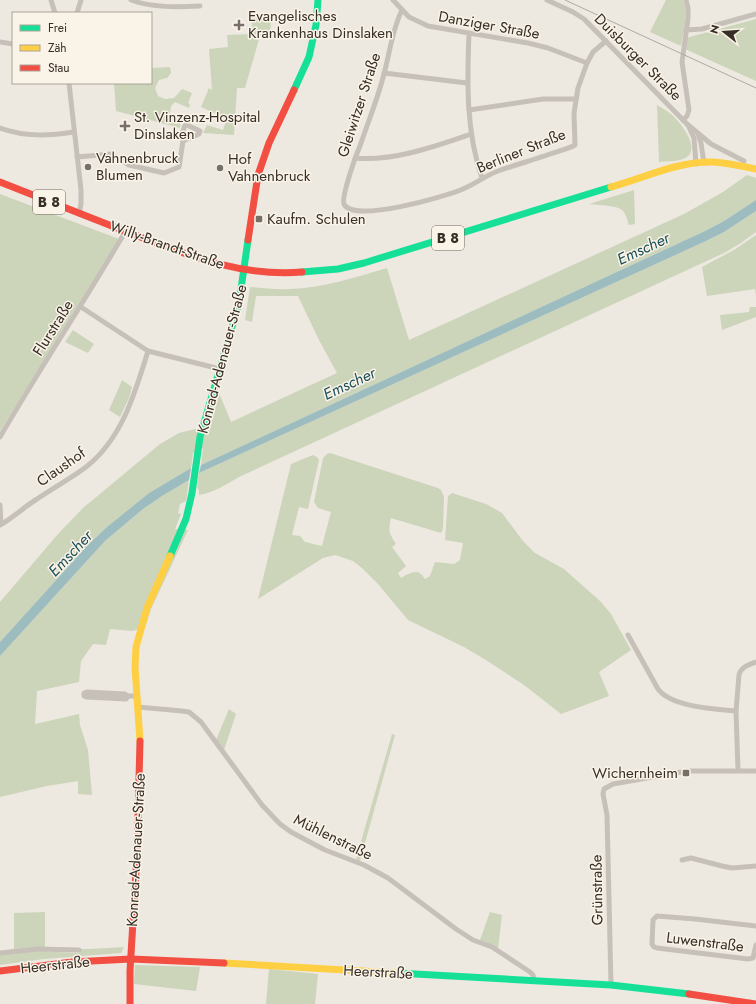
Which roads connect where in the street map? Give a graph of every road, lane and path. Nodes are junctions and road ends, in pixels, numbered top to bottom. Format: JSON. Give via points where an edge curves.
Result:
{"nodes":[{"id":1,"x":51,"y":0,"type":"edge"},
{"id":2,"x":81,"y":0,"type":"edge"},
{"id":3,"x":131,"y":0,"type":"edge"},
{"id":4,"x":318,"y":0,"type":"edge"},
{"id":5,"x":393,"y":0,"type":"edge"},
{"id":6,"x":547,"y":0,"type":"edge"},
{"id":7,"x":686,"y":0,"type":"edge"},
{"id":8,"x":200,"y":6,"type":"dead end"},
{"id":9,"x":402,"y":10,"type":"junction"},
{"id":10,"x":55,"y":12,"type":"edge"},
{"id":11,"x":77,"y":12,"type":"edge"},
{"id":12,"x":756,"y":14,"type":"edge"},
{"id":13,"x":686,"y":30,"type":"junction"},
{"id":14,"x":469,"y":34,"type":"junction"},
{"id":15,"x":606,"y":41,"type":"junction"},
{"id":16,"x":0,"y":42,"type":"edge"},
{"id":17,"x":12,"y":44,"type":"edge"},
{"id":18,"x":587,"y":63,"type":"junction"},
{"id":19,"x":384,"y":73,"type":"junction"},
{"id":20,"x":467,"y":83,"type":"junction"},
{"id":21,"x":69,"y":84,"type":"edge"},
{"id":22,"x":576,"y":99,"type":"junction"},
{"id":23,"x":469,"y":110,"type":"junction"},
{"id":24,"x":683,"y":120,"type":"junction"},
{"id":25,"x":687,"y":124,"type":"junction"},
{"id":26,"x":0,"y":128,"type":"edge"},
{"id":27,"x":74,"y":132,"type":"junction"},
{"id":28,"x":698,"y":133,"type":"junction"},
{"id":29,"x":471,"y":134,"type":"junction"},
{"id":30,"x":183,"y":141,"type":"dead end"},
{"id":31,"x":77,"y":157,"type":"junction"},
{"id":32,"x":355,"y":158,"type":"junction"},
{"id":33,"x":700,"y":161,"type":"junction"},
{"id":34,"x":744,"y":161,"type":"junction"},
{"id":35,"x":756,"y":165,"type":"edge"},
{"id":36,"x":756,"y":169,"type":"edge"},
{"id":37,"x":482,"y":178,"type":"junction"},
{"id":38,"x":0,"y":182,"type":"edge"},
{"id":39,"x":347,"y":207,"type":"joint"},
{"id":40,"x":80,"y":214,"type":"junction"},
{"id":41,"x":125,"y":232,"type":"junction"},
{"id":42,"x":245,"y":270,"type":"junction"},
{"id":43,"x":81,"y":306,"type":"junction"},
{"id":44,"x":148,"y":351,"type":"junction"},
{"id":45,"x":220,"y":369,"type":"junction"},
{"id":46,"x":0,"y":437,"type":"edge"},
{"id":47,"x":0,"y":505,"type":"edge"},
{"id":48,"x":1,"y":525,"type":"edge"},
{"id":49,"x":628,"y":635,"type":"dead end"},
{"id":50,"x":756,"y":662,"type":"edge"},
{"id":51,"x":128,"y":696,"type":"junction"},
{"id":52,"x":137,"y":696,"type":"junction"},
{"id":53,"x":138,"y":707,"type":"junction"},
{"id":54,"x":736,"y":711,"type":"junction"},
{"id":55,"x":738,"y":770,"type":"junction"},
{"id":56,"x":756,"y":771,"type":"edge"},
{"id":57,"x":682,"y":860,"type":"dead end"},
{"id":58,"x":756,"y":866,"type":"edge"},
{"id":59,"x":756,"y":926,"type":"edge"},
{"id":60,"x":756,"y":945,"type":"edge"},
{"id":61,"x":79,"y":950,"type":"dead end"},
{"id":62,"x":0,"y":953,"type":"edge"},
{"id":63,"x":131,"y":959,"type":"junction"},
{"id":64,"x":0,"y":971,"type":"edge"},
{"id":65,"x":534,"y":981,"type":"junction"},
{"id":66,"x":611,"y":985,"type":"junction"},
{"id":67,"x":130,"y":1004,"type":"edge"},
{"id":68,"x":756,"y":1004,"type":"edge"}],
"edges":[{"from":1,"to":10,"type":"street"},
{"from":2,"to":11,"type":"street"},
{"from":3,"to":8,"type":"street","via":[[156,5]]},
{"from":4,"to":42,"type":"main road","name":"Konrad-Adenauer-Straße","via":[[309,57],[269,143],[259,172]]},
{"from":5,"to":9,"type":"street","name":"Danziger Straße"},
{"from":6,"to":15,"type":"street","name":"Duisburger Straße","via":[[584,19]]},
{"from":7,"to":13,"type":"street"},
{"from":9,"to":14,"type":"street","name":"Danziger Straße","via":[[409,17],[428,26]]},
{"from":9,"to":19,"type":"street","name":"Gleiwitzer Straße","via":[[396,23]]},
{"from":12,"to":13,"type":"street"},
{"from":13,"to":24,"type":"street","via":[[682,62],[688,110]]},
{"from":14,"to":18,"type":"street","name":"Danziger Straße","via":[[528,43]]},
{"from":14,"to":20,"type":"street"},
{"from":15,"to":18,"type":"street","name":"Berliner Straße","via":[[593,52]]},
{"from":15,"to":24,"type":"street","name":"Duisburger Straße"},
{"from":16,"to":17,"type":"street"},
{"from":18,"to":22,"type":"street","name":"Berliner Straße"},
{"from":19,"to":20,"type":"street"},
{"from":19,"to":32,"type":"street","name":"Gleiwitzer Straße"},
{"from":20,"to":23,"type":"street"},
{"from":21,"to":27,"type":"street"},
{"from":22,"to":23,"type":"street","via":[[543,99]]},
{"from":22,"to":37,"type":"street","name":"Berliner Straße","via":[[575,145]]},
{"from":23,"to":29,"type":"street"},
{"from":24,"to":25,"type":"street","name":"Duisburger Straße"},
{"from":25,"to":28,"type":"street","name":"Duisburger Straße"},
{"from":25,"to":33,"type":"street","name":"Duisburger Straße"},
{"from":26,"to":27,"type":"street","via":[[19,134],[40,136]]},
{"from":27,"to":31,"type":"street"},
{"from":28,"to":33,"type":"street","via":[[701,143]]},
{"from":28,"to":34,"type":"street","name":"Duisburger Straße","via":[[711,144]]},
{"from":29,"to":32,"type":"street","via":[[410,152]]},
{"from":29,"to":37,"type":"street"},
{"from":30,"to":31,"type":"street","via":[[179,167],[164,173],[129,165],[114,154]]},
{"from":31,"to":40,"type":"street"},
{"from":32,"to":39,"type":"street","name":"Gleiwitzer Straße","via":[[344,201]]},
{"from":33,"to":34,"type":"main road","name":"Willy-Brandt-Straße","number":"B 8","via":[[724,158]]},
{"from":33,"to":36,"type":"main road","name":"Willy-Brandt-Straße","number":"B 8"},
{"from":33,"to":42,"type":"main road","name":"Willy-Brandt-Straße","number":"B 8","via":[[364,263],[313,272]]},
{"from":34,"to":35,"type":"main road","name":"Willy-Brandt-Straße","number":"B 8"},
{"from":37,"to":39,"type":"street","name":"Berliner Straße","via":[[463,189],[418,204],[370,211]]},
{"from":38,"to":40,"type":"main road","name":"Willy-Brandt-Straße","number":"B 8"},
{"from":40,"to":41,"type":"main road","name":"Willy-Brandt-Straße","number":"B 8"},
{"from":41,"to":42,"type":"main road","name":"Willy-Brandt-Straße","number":"B 8","via":[[208,262]]},
{"from":41,"to":43,"type":"street","name":"Flurstraße"},
{"from":42,"to":45,"type":"main road","name":"Konrad-Adenauer-Straße","via":[[239,303]]},
{"from":43,"to":44,"type":"street"},
{"from":43,"to":46,"type":"street","name":"Flurstraße"},
{"from":44,"to":45,"type":"street"},
{"from":44,"to":48,"type":"street","name":"Claushof","via":[[132,400],[119,428],[103,450],[85,468],[31,502]]},
{"from":45,"to":52,"type":"main road","name":"Konrad-Adenauer-Straße","via":[[200,437],[192,493],[184,526],[142,621],[135,658]]},
{"from":47,"to":48,"type":"street"},
{"from":49,"to":54,"type":"street","via":[[658,689],[664,695],[688,705]]},
{"from":50,"to":54,"type":"street","via":[[743,667],[740,671]]},
{"from":51,"to":51,"type":"street","via":[[125,694],[84,693],[86,697],[126,699]]},
{"from":51,"to":52,"type":"street"},
{"from":52,"to":53,"type":"main road","name":"Konrad-Adenauer-Straße"},
{"from":53,"to":63,"type":"main road","name":"Konrad-Adenauer-Straße","via":[[140,768]]},
{"from":53,"to":65,"type":"street","name":"Mühlenstraße","via":[[182,711],[194,716],[207,729],[262,805],[280,824],[304,840],[388,878],[456,929],[530,972]]},
{"from":54,"to":55,"type":"street"},
{"from":55,"to":56,"type":"street"},
{"from":55,"to":66,"type":"street","name":"Grünstraße","via":[[687,770],[613,784],[606,787],[603,792],[607,814]]},
{"from":57,"to":58,"type":"street","via":[[691,858],[732,868]]},
{"from":59,"to":60,"type":"street","name":"Luwenstraße","via":[[657,916],[652,920],[652,944],[657,948],[748,959],[753,958]]},
{"from":61,"to":62,"type":"street","name":"Heerstraße","via":[[37,949]]},
{"from":63,"to":64,"type":"main road","name":"Heerstraße","via":[[72,962]]},
{"from":63,"to":65,"type":"main road","name":"Heerstraße"},
{"from":63,"to":67,"type":"main road","name":"Konrad-Adenauer-Straße"},
{"from":65,"to":66,"type":"main road","name":"Heerstraße"},
{"from":66,"to":68,"type":"main road","name":"Heerstraße"}]}
